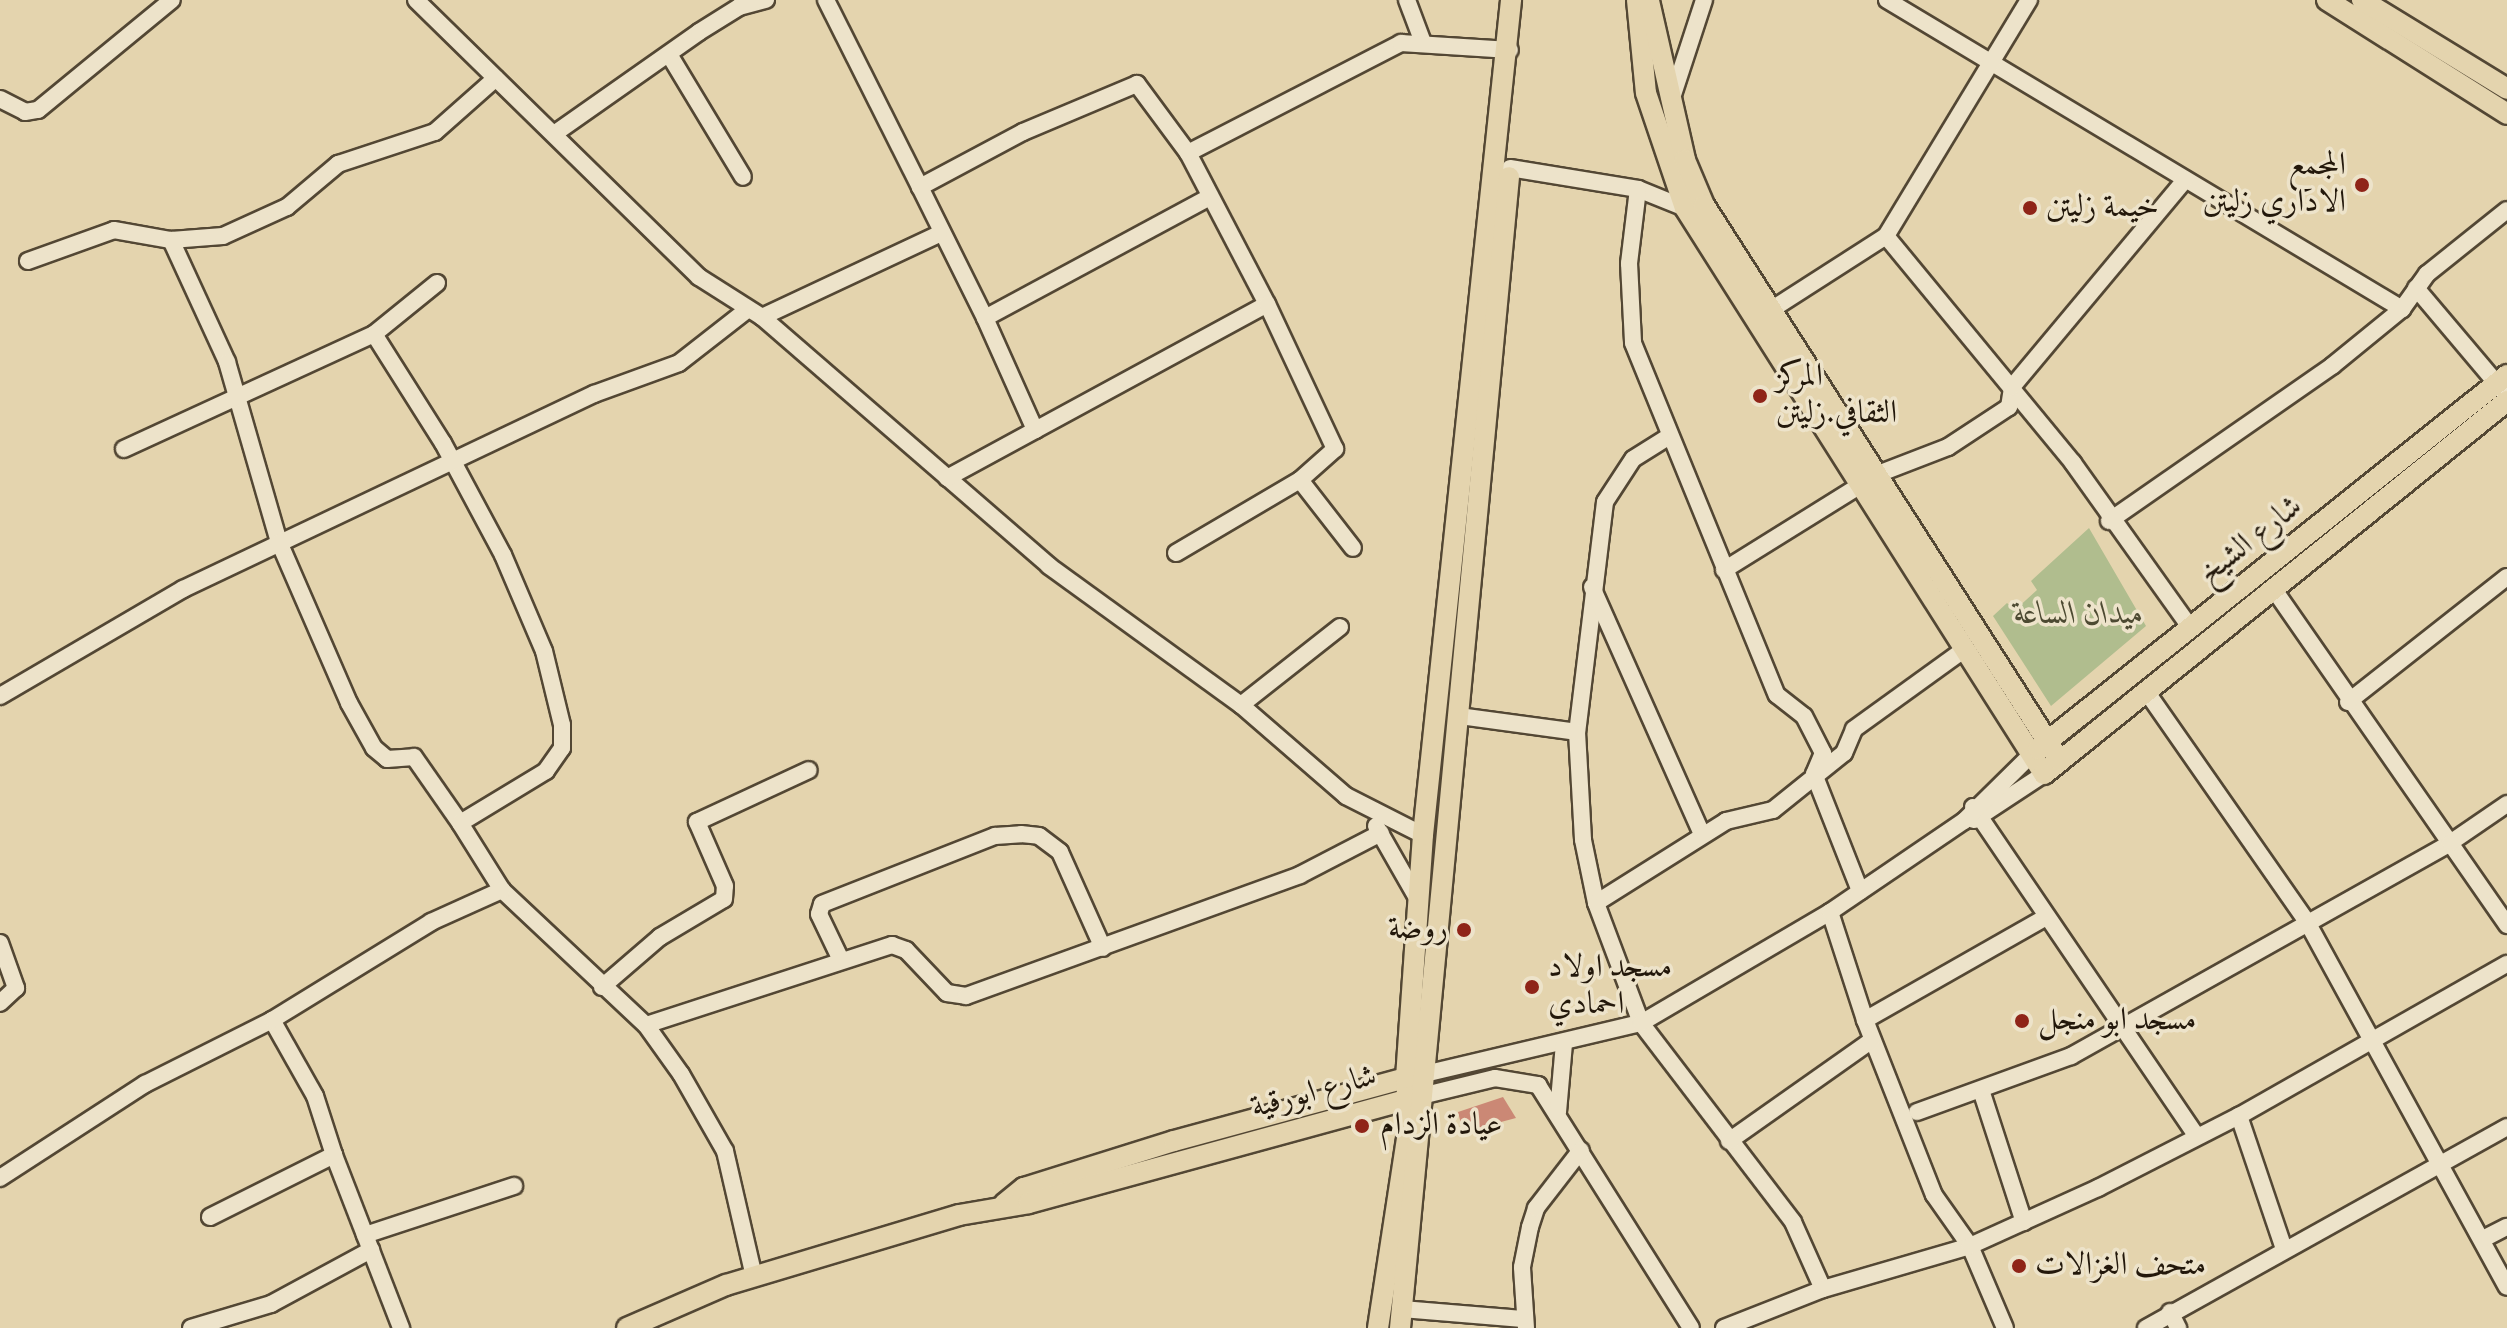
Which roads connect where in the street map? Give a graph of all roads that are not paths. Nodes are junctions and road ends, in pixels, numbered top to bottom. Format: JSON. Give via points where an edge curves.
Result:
{"nodes":[{"id":1,"x":172,"y":0,"type":"edge"},
{"id":2,"x":416,"y":0,"type":"edge"},
{"id":3,"x":766,"y":0,"type":"edge"},
{"id":4,"x":826,"y":0,"type":"edge"},
{"id":5,"x":1407,"y":0,"type":"edge"},
{"id":6,"x":1511,"y":0,"type":"edge"},
{"id":7,"x":1518,"y":0,"type":"edge"},
{"id":8,"x":1637,"y":0,"type":"edge"},
{"id":9,"x":1649,"y":0,"type":"edge"},
{"id":10,"x":1704,"y":0,"type":"edge"},
{"id":11,"x":1887,"y":0,"type":"edge"},
{"id":12,"x":2029,"y":0,"type":"edge"},
{"id":13,"x":2327,"y":0,"type":"edge"},
{"id":14,"x":2362,"y":0,"type":"edge"},
{"id":15,"x":2400,"y":34,"type":"junction"},
{"id":16,"x":1422,"y":40,"type":"junction"},
{"id":17,"x":1510,"y":50,"type":"junction"},
{"id":18,"x":670,"y":56,"type":"junction"},
{"id":19,"x":1994,"y":63,"type":"junction"},
{"id":20,"x":496,"y":78,"type":"junction"},
{"id":21,"x":2507,"y":89,"type":"edge"},
{"id":22,"x":0,"y":99,"type":"edge"},
{"id":23,"x":1671,"y":101,"type":"junction"},
{"id":24,"x":2507,"y":114,"type":"edge"},
{"id":25,"x":554,"y":134,"type":"junction"},
{"id":26,"x":1188,"y":153,"type":"junction"},
{"id":27,"x":1510,"y":168,"type":"junction"},
{"id":28,"x":743,"y":177,"type":"dead end"},
{"id":29,"x":2185,"y":180,"type":"junction"},
{"id":30,"x":920,"y":187,"type":"junction"},
{"id":31,"x":1638,"y":189,"type":"junction"},
{"id":32,"x":1210,"y":197,"type":"junction"},
{"id":33,"x":1685,"y":208,"type":"junction"},
{"id":34,"x":2507,"y":210,"type":"edge"},
{"id":35,"x":939,"y":234,"type":"junction"},
{"id":36,"x":1886,"y":236,"type":"junction"},
{"id":37,"x":171,"y":240,"type":"junction"},
{"id":38,"x":28,"y":261,"type":"dead end"},
{"id":39,"x":437,"y":283,"type":"dead end"},
{"id":40,"x":2416,"y":288,"type":"junction"},
{"id":41,"x":1267,"y":304,"type":"junction"},
{"id":42,"x":1774,"y":308,"type":"junction"},
{"id":43,"x":2402,"y":309,"type":"junction"},
{"id":44,"x":755,"y":313,"type":"junction"},
{"id":45,"x":985,"y":318,"type":"junction"},
{"id":46,"x":374,"y":334,"type":"junction"},
{"id":47,"x":2012,"y":387,"type":"junction"},
{"id":48,"x":2505,"y":389,"type":"edge"},
{"id":49,"x":238,"y":398,"type":"junction"},
{"id":50,"x":1035,"y":430,"type":"junction"},
{"id":51,"x":1668,"y":437,"type":"junction"},
{"id":52,"x":124,"y":449,"type":"dead end"},
{"id":53,"x":451,"y":459,"type":"junction"},
{"id":54,"x":947,"y":478,"type":"junction"},
{"id":55,"x":1870,"y":479,"type":"junction"},
{"id":56,"x":1300,"y":480,"type":"junction"},
{"id":57,"x":2109,"y":521,"type":"junction"},
{"id":58,"x":279,"y":542,"type":"junction"},
{"id":59,"x":1353,"y":548,"type":"dead end"},
{"id":60,"x":1176,"y":553,"type":"dead end"},
{"id":61,"x":1724,"y":570,"type":"junction"},
{"id":62,"x":2507,"y":577,"type":"edge"},
{"id":63,"x":1591,"y":586,"type":"junction"},
{"id":64,"x":2275,"y":591,"type":"junction"},
{"id":65,"x":1340,"y":627,"type":"dead end"},
{"id":66,"x":2190,"y":627,"type":"junction"},
{"id":67,"x":1962,"y":651,"type":"junction"},
{"id":68,"x":2146,"y":691,"type":"junction"},
{"id":69,"x":0,"y":696,"type":"edge"},
{"id":70,"x":2348,"y":702,"type":"junction"},
{"id":71,"x":1241,"y":705,"type":"junction"},
{"id":72,"x":1459,"y":716,"type":"junction"},
{"id":73,"x":1577,"y":732,"type":"junction"},
{"id":74,"x":2039,"y":748,"type":"junction"},
{"id":75,"x":2052,"y":767,"type":"junction"},
{"id":76,"x":809,"y":770,"type":"dead end"},
{"id":77,"x":1814,"y":774,"type":"junction"},
{"id":78,"x":2507,"y":804,"type":"edge"},
{"id":79,"x":1360,"y":806,"type":"junction"},
{"id":80,"x":1973,"y":816,"type":"junction"},
{"id":81,"x":460,"y":823,"type":"junction"},
{"id":82,"x":1381,"y":833,"type":"junction"},
{"id":83,"x":1702,"y":834,"type":"junction"},
{"id":84,"x":1423,"y":835,"type":"junction"},
{"id":85,"x":1448,"y":840,"type":"junction"},
{"id":86,"x":2450,"y":843,"type":"junction"},
{"id":87,"x":502,"y":890,"type":"junction"},
{"id":88,"x":1860,"y":891,"type":"junction"},
{"id":89,"x":1417,"y":898,"type":"junction"},
{"id":90,"x":1596,"y":903,"type":"junction"},
{"id":91,"x":1830,"y":912,"type":"junction"},
{"id":92,"x":2046,"y":917,"type":"junction"},
{"id":93,"x":2306,"y":920,"type":"junction"},
{"id":94,"x":2507,"y":925,"type":"edge"},
{"id":95,"x":0,"y":943,"type":"edge"},
{"id":96,"x":1103,"y":948,"type":"junction"},
{"id":97,"x":841,"y":960,"type":"junction"},
{"id":98,"x":2507,"y":964,"type":"edge"},
{"id":99,"x":602,"y":987,"type":"junction"},
{"id":100,"x":0,"y":1003,"type":"edge"},
{"id":101,"x":272,"y":1020,"type":"junction"},
{"id":102,"x":1865,"y":1020,"type":"junction"},
{"id":103,"x":1641,"y":1023,"type":"junction"},
{"id":104,"x":646,"y":1025,"type":"junction"},
{"id":105,"x":2122,"y":1026,"type":"junction"},
{"id":106,"x":1872,"y":1040,"type":"junction"},
{"id":107,"x":2371,"y":1040,"type":"junction"},
{"id":108,"x":1564,"y":1043,"type":"junction"},
{"id":109,"x":1428,"y":1074,"type":"junction"},
{"id":110,"x":1981,"y":1090,"type":"junction"},
{"id":111,"x":1414,"y":1091,"type":"junction"},
{"id":112,"x":1917,"y":1112,"type":"dead end"},
{"id":113,"x":1558,"y":1113,"type":"junction"},
{"id":114,"x":2239,"y":1116,"type":"junction"},
{"id":115,"x":2507,"y":1127,"type":"edge"},
{"id":116,"x":2197,"y":1136,"type":"junction"},
{"id":117,"x":1729,"y":1141,"type":"junction"},
{"id":118,"x":1581,"y":1150,"type":"junction"},
{"id":119,"x":334,"y":1155,"type":"junction"},
{"id":120,"x":2439,"y":1161,"type":"junction"},
{"id":121,"x":0,"y":1178,"type":"edge"},
{"id":122,"x":514,"y":1186,"type":"dead end"},
{"id":123,"x":210,"y":1217,"type":"dead end"},
{"id":124,"x":2024,"y":1222,"type":"junction"},
{"id":125,"x":2507,"y":1227,"type":"edge"},
{"id":126,"x":2483,"y":1239,"type":"junction"},
{"id":127,"x":368,"y":1243,"type":"junction"},
{"id":128,"x":1970,"y":1246,"type":"junction"},
{"id":129,"x":2284,"y":1249,"type":"junction"},
{"id":130,"x":754,"y":1277,"type":"junction"},
{"id":131,"x":2507,"y":1287,"type":"edge"},
{"id":132,"x":1823,"y":1289,"type":"junction"},
{"id":133,"x":2170,"y":1312,"type":"junction"},
{"id":134,"x":1401,"y":1318,"type":"edge"},
{"id":135,"x":1525,"y":1324,"type":"edge"},
{"id":136,"x":191,"y":1328,"type":"edge"},
{"id":137,"x":401,"y":1328,"type":"edge"},
{"id":138,"x":627,"y":1328,"type":"edge"},
{"id":139,"x":1378,"y":1328,"type":"edge"},
{"id":140,"x":1691,"y":1328,"type":"edge"},
{"id":141,"x":1724,"y":1328,"type":"edge"},
{"id":142,"x":2005,"y":1328,"type":"edge"},
{"id":143,"x":2146,"y":1328,"type":"edge"},
{"id":144,"x":2178,"y":1328,"type":"edge"}],
"edges":[{"from":1,"to":22,"type":"street","via":[[38,110],[25,112]]},
{"from":2,"to":20,"type":"street"},
{"from":3,"to":18,"type":"street","via":[[739,7]]},
{"from":4,"to":30,"type":"street"},
{"from":5,"to":16,"type":"street"},
{"from":6,"to":17,"type":"main road"},
{"from":7,"to":27,"type":"main road"},
{"from":8,"to":33,"type":"main road","via":[[1646,93],[1664,161]]},
{"from":9,"to":23,"type":"main road"},
{"from":10,"to":23,"type":"street"},
{"from":11,"to":19,"type":"street"},
{"from":12,"to":19,"type":"street"},
{"from":13,"to":15,"type":"main road"},
{"from":14,"to":15,"type":"main road"},
{"from":15,"to":21,"type":"main road"},
{"from":15,"to":24,"type":"main road"},
{"from":16,"to":17,"type":"street"},
{"from":16,"to":26,"type":"street","via":[[1383,49]]},
{"from":17,"to":84,"type":"main road"},
{"from":18,"to":25,"type":"street"},
{"from":18,"to":28,"type":"street"},
{"from":19,"to":29,"type":"street"},
{"from":19,"to":36,"type":"street"},
{"from":20,"to":25,"type":"street"},
{"from":20,"to":37,"type":"street","via":[[435,132],[338,164],[287,207],[223,236]]},
{"from":23,"to":42,"type":"main road","via":[[1704,205]]},
{"from":25,"to":44,"type":"street","via":[[699,277]]},
{"from":26,"to":30,"type":"street","via":[[1137,84],[1023,132]]},
{"from":26,"to":32,"type":"street"},
{"from":27,"to":31,"type":"street"},
{"from":27,"to":72,"type":"main road"},
{"from":29,"to":43,"type":"street"},
{"from":29,"to":47,"type":"street"},
{"from":30,"to":35,"type":"street"},
{"from":31,"to":33,"type":"street"},
{"from":31,"to":51,"type":"street","via":[[1629,263],[1633,343]]},
{"from":32,"to":41,"type":"street"},
{"from":32,"to":45,"type":"street"},
{"from":33,"to":55,"type":"main road"},
{"from":34,"to":40,"type":"street"},
{"from":35,"to":44,"type":"street"},
{"from":35,"to":45,"type":"street"},
{"from":36,"to":42,"type":"street"},
{"from":36,"to":47,"type":"street"},
{"from":37,"to":38,"type":"street","via":[[114,230]]},
{"from":37,"to":49,"type":"street"},
{"from":39,"to":46,"type":"street"},
{"from":40,"to":43,"type":"street"},
{"from":40,"to":48,"type":"street"},
{"from":41,"to":50,"type":"street"},
{"from":41,"to":56,"type":"street","via":[[1335,446]]},
{"from":42,"to":55,"type":"main road"},
{"from":43,"to":57,"type":"street","via":[[2332,366]]},
{"from":44,"to":53,"type":"street","via":[[679,363]]},
{"from":44,"to":54,"type":"street"},
{"from":45,"to":50,"type":"street"},
{"from":46,"to":49,"type":"street"},
{"from":46,"to":53,"type":"street"},
{"from":47,"to":55,"type":"street","via":[[2009,407],[1948,447]]},
{"from":47,"to":57,"type":"street","via":[[2073,463]]},
{"from":48,"to":64,"type":"main road","name":"شارع الشيخ"},
{"from":48,"to":66,"type":"main road","name":"شارع الشيخ"},
{"from":49,"to":52,"type":"street"},
{"from":49,"to":58,"type":"street"},
{"from":50,"to":54,"type":"street"},
{"from":51,"to":61,"type":"street","via":[[1702,499]]},
{"from":51,"to":63,"type":"street","via":[[1633,459],[1609,492]]},
{"from":53,"to":58,"type":"street"},
{"from":53,"to":81,"type":"street","via":[[503,555],[544,651],[562,748],[546,771]]},
{"from":54,"to":71,"type":"street","via":[[1049,566]]},
{"from":55,"to":61,"type":"street"},
{"from":55,"to":67,"type":"main road"},
{"from":55,"to":74,"type":"main road"},
{"from":56,"to":59,"type":"street"},
{"from":56,"to":60,"type":"street"},
{"from":57,"to":66,"type":"street"},
{"from":58,"to":69,"type":"street","via":[[183,589]]},
{"from":58,"to":81,"type":"street","via":[[320,643],[374,748],[387,759],[414,757]]},
{"from":61,"to":77,"type":"street","via":[[1777,695],[1804,716],[1823,753]]},
{"from":62,"to":70,"type":"street"},
{"from":63,"to":73,"type":"street"},
{"from":63,"to":83,"type":"street"},
{"from":64,"to":68,"type":"main road","name":"شارع الشيخ"},
{"from":64,"to":70,"type":"street"},
{"from":65,"to":71,"type":"street"},
{"from":66,"to":74,"type":"main road","name":"شارع الشيخ"},
{"from":67,"to":74,"type":"main road"},
{"from":67,"to":77,"type":"street","via":[[1854,729],[1844,753]]},
{"from":68,"to":75,"type":"main road","name":"شارع الشيخ"},
{"from":68,"to":93,"type":"street"},
{"from":70,"to":86,"type":"street"},
{"from":71,"to":79,"type":"street"},
{"from":72,"to":73,"type":"street"},
{"from":72,"to":85,"type":"main road"},
{"from":73,"to":90,"type":"street","via":[[1583,840]]},
{"from":74,"to":75,"type":"main road"},
{"from":74,"to":80,"type":"street"},
{"from":75,"to":80,"type":"street"},
{"from":76,"to":99,"type":"street","via":[[697,822],[725,886],[724,899],[660,937]]},
{"from":77,"to":83,"type":"street","via":[[1773,810],[1726,821]]},
{"from":77,"to":88,"type":"street"},
{"from":78,"to":86,"type":"street"},
{"from":79,"to":82,"type":"street"},
{"from":79,"to":84,"type":"street"},
{"from":80,"to":88,"type":"street"},
{"from":80,"to":92,"type":"street"},
{"from":81,"to":87,"type":"street"},
{"from":82,"to":89,"type":"street"},
{"from":82,"to":96,"type":"street","via":[[1300,875]]},
{"from":83,"to":90,"type":"street"},
{"from":84,"to":85,"type":"main road"},
{"from":84,"to":89,"type":"main road"},
{"from":85,"to":109,"type":"main road"},
{"from":86,"to":93,"type":"street"},
{"from":86,"to":94,"type":"street"},
{"from":87,"to":99,"type":"street"},
{"from":87,"to":101,"type":"street","via":[[431,922]]},
{"from":88,"to":91,"type":"street"},
{"from":89,"to":111,"type":"main road"},
{"from":90,"to":103,"type":"street"},
{"from":91,"to":102,"type":"street"},
{"from":91,"to":103,"type":"street"},
{"from":92,"to":102,"type":"street"},
{"from":92,"to":105,"type":"street"},
{"from":93,"to":105,"type":"street"},
{"from":93,"to":107,"type":"street"},
{"from":95,"to":100,"type":"street","via":[[16,988]]},
{"from":96,"to":97,"type":"street","via":[[966,996],[947,993],[900,947]]},
{"from":96,"to":97,"type":"street","via":[[1060,852],[1039,836],[1021,834],[995,836],[822,904],[819,914]]},
{"from":97,"to":104,"type":"street"},
{"from":98,"to":107,"type":"street"},
{"from":99,"to":104,"type":"street"},
{"from":101,"to":119,"type":"street","via":[[315,1096]]},
{"from":101,"to":121,"type":"street","via":[[145,1084]]},
{"from":102,"to":106,"type":"street"},
{"from":103,"to":108,"type":"street"},
{"from":103,"to":117,"type":"street"},
{"from":104,"to":130,"type":"street","via":[[725,1151]]},
{"from":105,"to":110,"type":"street","via":[[2071,1056]]},
{"from":105,"to":116,"type":"street"},
{"from":106,"to":117,"type":"street"},
{"from":106,"to":128,"type":"street","via":[[1934,1195]]},
{"from":107,"to":114,"type":"street"},
{"from":107,"to":120,"type":"street"},
{"from":108,"to":109,"type":"street"},
{"from":108,"to":113,"type":"street"},
{"from":109,"to":111,"type":"main road"},
{"from":110,"to":112,"type":"street"},
{"from":110,"to":124,"type":"street"},
{"from":111,"to":113,"type":"street","name":"شارع ابورقية","via":[[1510,1077],[1538,1085]]},
{"from":111,"to":130,"type":"main road","name":"شارع ابورقية","via":[[1174,1141],[1024,1188],[1004,1204]]},
{"from":111,"to":134,"type":"main road"},
{"from":111,"to":139,"type":"main road"},
{"from":113,"to":118,"type":"street","name":"شارع ابورقية"},
{"from":114,"to":116,"type":"street"},
{"from":114,"to":129,"type":"street"},
{"from":115,"to":120,"type":"street"},
{"from":116,"to":124,"type":"street"},
{"from":117,"to":132,"type":"street","via":[[1793,1222]]},
{"from":118,"to":135,"type":"street","via":[[1536,1208],[1522,1267]]},
{"from":118,"to":140,"type":"street","name":"شارع ابورقية"},
{"from":119,"to":123,"type":"street"},
{"from":119,"to":127,"type":"street"},
{"from":120,"to":126,"type":"street"},
{"from":120,"to":129,"type":"street"},
{"from":122,"to":127,"type":"street"},
{"from":124,"to":128,"type":"street"},
{"from":125,"to":126,"type":"street"},
{"from":126,"to":131,"type":"street"},
{"from":127,"to":136,"type":"street","via":[[271,1304]]},
{"from":127,"to":137,"type":"street"},
{"from":128,"to":132,"type":"street"},
{"from":128,"to":142,"type":"street"},
{"from":129,"to":133,"type":"street"},
{"from":130,"to":138,"type":"main road","name":"شارع ابورقية"},
{"from":132,"to":141,"type":"street"},
{"from":133,"to":143,"type":"street"},
{"from":133,"to":144,"type":"street"},
{"from":134,"to":135,"type":"street"}]}
